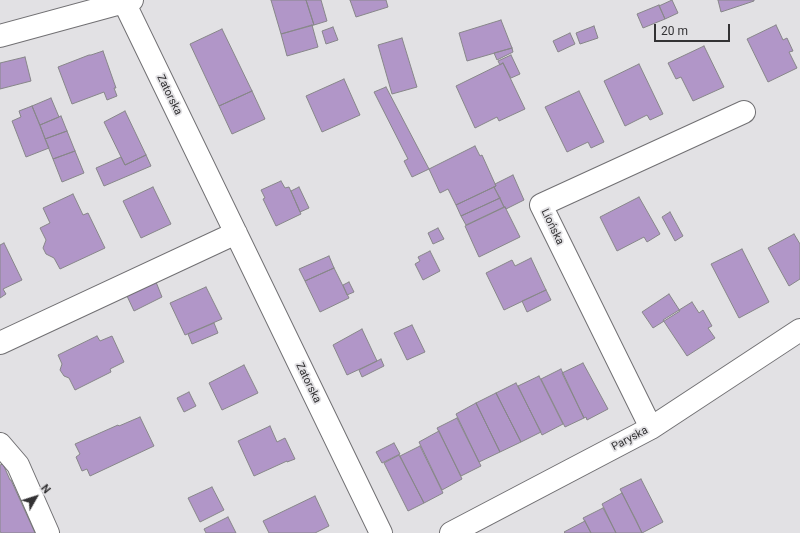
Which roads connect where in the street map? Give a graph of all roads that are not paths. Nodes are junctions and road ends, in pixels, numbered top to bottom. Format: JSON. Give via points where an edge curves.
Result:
{"nodes":[{"id":1,"x":126,"y":1,"type":"edge"},
{"id":2,"x":0,"y":36,"type":"edge"},
{"id":3,"x":744,"y":112,"type":"dead end"},
{"id":4,"x":236,"y":233,"type":"junction"},
{"id":5,"x":800,"y":330,"type":"edge"},
{"id":6,"x":0,"y":343,"type":"edge"},
{"id":7,"x":651,"y":428,"type":"junction"},
{"id":8,"x":0,"y":444,"type":"edge"},
{"id":9,"x":48,"y":533,"type":"edge"},
{"id":10,"x":381,"y":533,"type":"edge"},
{"id":11,"x":451,"y":533,"type":"edge"}],
"edges":[{"from":1,"to":2,"type":"street"},
{"from":1,"to":4,"type":"street","name":"Zatorska"},
{"from":3,"to":7,"type":"street","name":"Liońska","via":[[540,206]]},
{"from":4,"to":6,"type":"street"},
{"from":4,"to":10,"type":"street","name":"Zatorska"},
{"from":5,"to":7,"type":"street","name":"Paryska"},
{"from":7,"to":11,"type":"street","name":"Paryska"},
{"from":8,"to":9,"type":"street","via":[[18,465]]}]}
